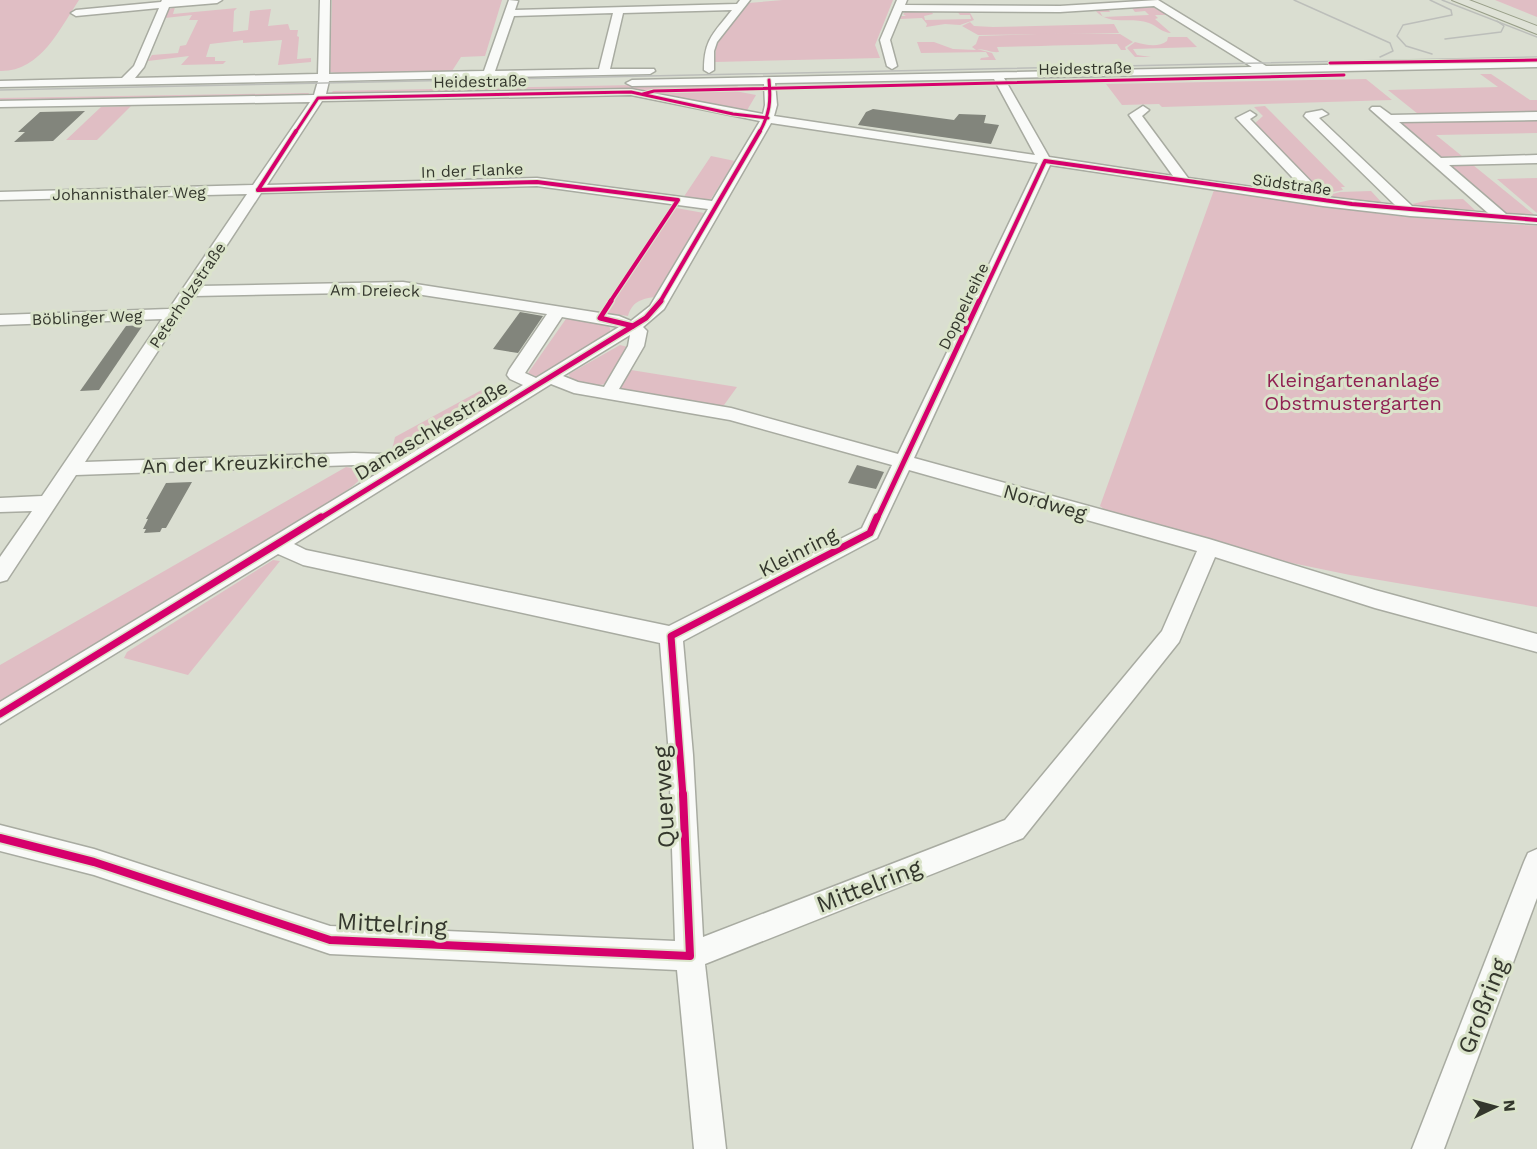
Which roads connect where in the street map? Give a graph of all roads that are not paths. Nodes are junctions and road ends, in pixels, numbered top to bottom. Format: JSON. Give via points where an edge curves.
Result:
{"nodes":[{"id":1,"x":217,"y":0,"type":"edge"},
{"id":2,"x":325,"y":0,"type":"edge"},
{"id":3,"x":513,"y":0,"type":"edge"},
{"id":4,"x":559,"y":0,"type":"edge"},
{"id":5,"x":1458,"y":0,"type":"edge"},
{"id":6,"x":1473,"y":0,"type":"edge"},
{"id":7,"x":1153,"y":1,"type":"edge"},
{"id":8,"x":166,"y":2,"type":"edge"},
{"id":9,"x":743,"y":4,"type":"edge"},
{"id":10,"x":901,"y":4,"type":"edge"},
{"id":11,"x":619,"y":9,"type":"junction"},
{"id":12,"x":557,"y":12,"type":"junction"},
{"id":13,"x":76,"y":13,"type":"dead end"},
{"id":14,"x":510,"y":13,"type":"junction"},
{"id":15,"x":1537,"y":23,"type":"edge"},
{"id":16,"x":1537,"y":30,"type":"edge"},
{"id":17,"x":1322,"y":56,"type":"dead end"},
{"id":18,"x":1355,"y":56,"type":"dead end"},
{"id":19,"x":1248,"y":58,"type":"junction"},
{"id":20,"x":1268,"y":58,"type":"dead end"},
{"id":21,"x":1491,"y":64,"type":"junction"},
{"id":22,"x":1537,"y":64,"type":"edge"},
{"id":23,"x":892,"y":66,"type":"junction"},
{"id":24,"x":1263,"y":69,"type":"junction"},
{"id":25,"x":709,"y":70,"type":"junction"},
{"id":26,"x":604,"y":72,"type":"junction"},
{"id":27,"x":488,"y":74,"type":"junction"},
{"id":28,"x":999,"y":79,"type":"junction"},
{"id":29,"x":768,"y":80,"type":"junction"},
{"id":30,"x":125,"y":82,"type":"junction"},
{"id":31,"x":0,"y":84,"type":"edge"},
{"id":32,"x":826,"y":87,"type":"dead end"},
{"id":33,"x":321,"y":88,"type":"junction"},
{"id":34,"x":643,"y":93,"type":"joint"},
{"id":35,"x":0,"y":96,"type":"edge"},
{"id":36,"x":0,"y":104,"type":"edge"},
{"id":37,"x":1376,"y":109,"type":"dead end"},
{"id":38,"x":1143,"y":110,"type":"dead end"},
{"id":39,"x":1322,"y":114,"type":"dead end"},
{"id":40,"x":1250,"y":115,"type":"dead end"},
{"id":41,"x":1537,"y":116,"type":"edge"},
{"id":42,"x":768,"y":118,"type":"junction"},
{"id":43,"x":1387,"y":119,"type":"junction"},
{"id":44,"x":1537,"y":147,"type":"edge"},
{"id":45,"x":1537,"y":159,"type":"edge"},
{"id":46,"x":1490,"y":160,"type":"junction"},
{"id":47,"x":1045,"y":161,"type":"junction"},
{"id":48,"x":1436,"y":162,"type":"junction"},
{"id":49,"x":1183,"y":181,"type":"junction"},
{"id":50,"x":258,"y":190,"type":"junction"},
{"id":51,"x":0,"y":196,"type":"edge"},
{"id":52,"x":1323,"y":202,"type":"junction"},
{"id":53,"x":716,"y":206,"type":"junction"},
{"id":54,"x":1410,"y":212,"type":"junction"},
{"id":55,"x":1503,"y":218,"type":"junction"},
{"id":56,"x":1537,"y":220,"type":"edge"},
{"id":57,"x":191,"y":291,"type":"junction"},
{"id":58,"x":557,"y":312,"type":"junction"},
{"id":59,"x":174,"y":314,"type":"junction"},
{"id":60,"x":0,"y":320,"type":"edge"},
{"id":61,"x":633,"y":327,"type":"junction"},
{"id":62,"x":543,"y":381,"type":"junction"},
{"id":63,"x":609,"y":392,"type":"junction"},
{"id":64,"x":904,"y":462,"type":"junction"},
{"id":65,"x":70,"y":469,"type":"junction"},
{"id":66,"x":396,"y":471,"type":"junction"},
{"id":67,"x":46,"y":503,"type":"junction"},
{"id":68,"x":0,"y":505,"type":"edge"},
{"id":69,"x":279,"y":542,"type":"junction"},
{"id":70,"x":1209,"y":547,"type":"junction"},
{"id":71,"x":0,"y":574,"type":"edge"},
{"id":72,"x":670,"y":636,"type":"junction"},
{"id":73,"x":1537,"y":644,"type":"edge"},
{"id":74,"x":0,"y":714,"type":"edge"},
{"id":75,"x":0,"y":838,"type":"edge"},
{"id":76,"x":1537,"y":862,"type":"edge"},
{"id":77,"x":690,"y":956,"type":"junction"},
{"id":78,"x":710,"y":1149,"type":"edge"},
{"id":79,"x":1428,"y":1149,"type":"edge"}],
"edges":[{"from":1,"to":8,"type":"street"},
{"from":2,"to":33,"type":"street"},
{"from":3,"to":14,"type":"street"},
{"from":4,"to":12,"type":"street"},
{"from":5,"to":16,"type":"main road"},
{"from":6,"to":15,"type":"main road"},
{"from":7,"to":10,"type":"street","via":[[1042,9]]},
{"from":7,"to":19,"type":"street"},
{"from":8,"to":13,"type":"street"},
{"from":8,"to":30,"type":"street","via":[[139,67]]},
{"from":9,"to":11,"type":"street"},
{"from":9,"to":25,"type":"street","via":[[712,42]]},
{"from":10,"to":23,"type":"street","via":[[885,40]]},
{"from":11,"to":12,"type":"street"},
{"from":11,"to":26,"type":"street"},
{"from":12,"to":14,"type":"street"},
{"from":14,"to":27,"type":"street"},
{"from":17,"to":18,"type":"street"},
{"from":19,"to":20,"type":"street","name":"Heidestraße"},
{"from":19,"to":23,"type":"street","name":"Heidestraße"},
{"from":19,"to":24,"type":"street"},
{"from":21,"to":22,"type":"street","name":"Heidestraße"},
{"from":21,"to":24,"type":"street","name":"Heidestraße"},
{"from":21,"to":28,"type":"street","name":"Heidestraße","via":[[1493,69],[1482,73]]},
{"from":23,"to":25,"type":"street","name":"Heidestraße"},
{"from":24,"to":28,"type":"street","name":"Heidestraße"},
{"from":25,"to":26,"type":"street","name":"Heidestraße"},
{"from":26,"to":27,"type":"street","name":"Heidestraße"},
{"from":27,"to":33,"type":"street","name":"Heidestraße"},
{"from":28,"to":29,"type":"street","name":"Heidestraße"},
{"from":28,"to":32,"type":"street","name":"Heidestraße"},
{"from":28,"to":47,"type":"street"},
{"from":29,"to":33,"type":"street","name":"Heidestraße"},
{"from":29,"to":42,"type":"street","name":"Damaschkestraße"},
{"from":30,"to":31,"type":"street","name":"Heidestraße"},
{"from":30,"to":33,"type":"street","name":"Heidestraße"},
{"from":33,"to":34,"type":"street","name":"Heidestraße"},
{"from":33,"to":35,"type":"street","name":"Heidestraße"},
{"from":33,"to":36,"type":"street","name":"Heidestraße"},
{"from":33,"to":50,"type":"street","name":"Peterholzstraße"},
{"from":34,"to":42,"type":"street","name":"Südstraße"},
{"from":37,"to":43,"type":"street"},
{"from":38,"to":49,"type":"street","via":[[1135,115]]},
{"from":39,"to":54,"type":"street","via":[[1310,116]]},
{"from":40,"to":52,"type":"street","via":[[1242,118]]},
{"from":41,"to":43,"type":"street"},
{"from":42,"to":47,"type":"street","name":"Südstraße"},
{"from":42,"to":53,"type":"street","name":"Damaschkestraße"},
{"from":43,"to":48,"type":"street"},
{"from":44,"to":46,"type":"street","via":[[1481,149],[1480,153]]},
{"from":45,"to":46,"type":"street"},
{"from":46,"to":48,"type":"street"},
{"from":47,"to":49,"type":"street","name":"Südstraße"},
{"from":47,"to":64,"type":"street","name":"Doppelreihe"},
{"from":48,"to":55,"type":"street"},
{"from":49,"to":52,"type":"street","name":"Südstraße"},
{"from":50,"to":51,"type":"street","name":"Johannisthaler Weg"},
{"from":50,"to":53,"type":"street","name":"In der Flanke","via":[[537,182]]},
{"from":50,"to":57,"type":"street","name":"Peterholzstraße"},
{"from":52,"to":54,"type":"street","name":"Südstraße"},
{"from":53,"to":61,"type":"street","name":"Damaschkestraße","via":[[656,309]]},
{"from":54,"to":55,"type":"street","name":"Südstraße"},
{"from":55,"to":56,"type":"street","name":"Südstraße"},
{"from":57,"to":58,"type":"street","name":"Am Dreieck","via":[[403,287]]},
{"from":57,"to":59,"type":"street","name":"Peterholzstraße"},
{"from":58,"to":61,"type":"street","name":"Am Dreieck","via":[[619,321]]},
{"from":58,"to":62,"type":"street","via":[[517,370],[516,375]]},
{"from":59,"to":60,"type":"street","name":"Böblinger Weg"},
{"from":59,"to":65,"type":"street","name":"Peterholzstraße"},
{"from":61,"to":62,"type":"street","name":"Damaschkestraße"},
{"from":61,"to":63,"type":"street","via":[[639,331],[638,341]]},
{"from":62,"to":63,"type":"street","name":"Nordweg"},
{"from":62,"to":66,"type":"street","name":"Damaschkestraße"},
{"from":63,"to":64,"type":"street","name":"Nordweg","via":[[731,414]]},
{"from":64,"to":70,"type":"street","name":"Nordweg"},
{"from":64,"to":72,"type":"street","name":"Kleinring","via":[[870,533]]},
{"from":65,"to":66,"type":"street","name":"An der Kreuzkirche","via":[[354,459],[382,460]]},
{"from":65,"to":67,"type":"street","name":"Peterholzstraße"},
{"from":66,"to":69,"type":"street","name":"Damaschkestraße"},
{"from":67,"to":68,"type":"street"},
{"from":67,"to":71,"type":"street","name":"Peterholzstraße"},
{"from":69,"to":72,"type":"street","via":[[303,557]]},
{"from":69,"to":74,"type":"street","name":"Damaschkestraße"},
{"from":70,"to":73,"type":"street","name":"Nordweg"},
{"from":70,"to":77,"type":"street","name":"Mittelring","via":[[1171,636],[1014,829]]},
{"from":72,"to":77,"type":"street","name":"Querweg","via":[[681,755]]},
{"from":75,"to":77,"type":"street","name":"Mittelring","via":[[94,862],[330,940]]},
{"from":76,"to":79,"type":"street","name":"Großring"},
{"from":77,"to":78,"type":"street","name":"Querweg"}]}
